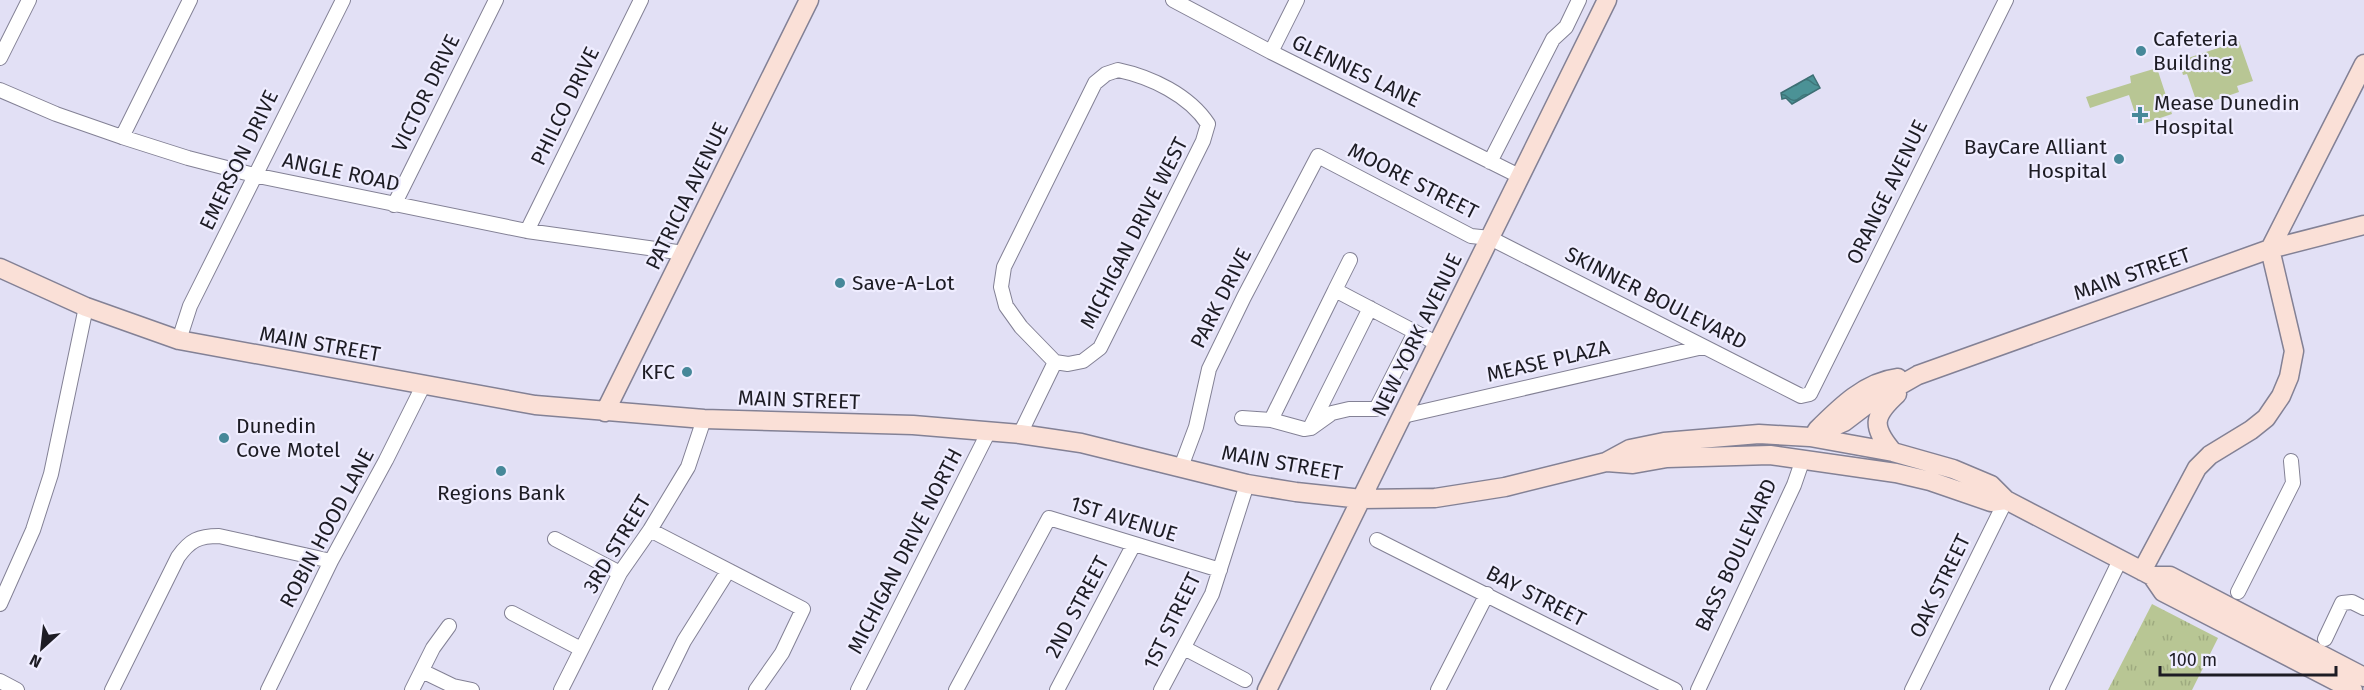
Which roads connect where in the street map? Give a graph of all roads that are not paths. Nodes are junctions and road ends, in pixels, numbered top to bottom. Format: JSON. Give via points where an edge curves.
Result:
{"nodes":[{"id":1,"x":29,"y":0,"type":"edge"},
{"id":2,"x":190,"y":0,"type":"edge"},
{"id":3,"x":343,"y":0,"type":"edge"},
{"id":4,"x":496,"y":0,"type":"edge"},
{"id":5,"x":641,"y":0,"type":"edge"},
{"id":6,"x":809,"y":0,"type":"edge"},
{"id":7,"x":1173,"y":0,"type":"edge"},
{"id":8,"x":1297,"y":0,"type":"edge"},
{"id":9,"x":1579,"y":0,"type":"edge"},
{"id":10,"x":1607,"y":0,"type":"edge"},
{"id":11,"x":2006,"y":0,"type":"edge"},
{"id":12,"x":1271,"y":52,"type":"junction"},
{"id":13,"x":0,"y":57,"type":"edge"},
{"id":14,"x":2363,"y":71,"type":"edge"},
{"id":15,"x":0,"y":90,"type":"edge"},
{"id":16,"x":122,"y":137,"type":"junction"},
{"id":17,"x":1318,"y":156,"type":"joint"},
{"id":18,"x":1490,"y":162,"type":"junction"},
{"id":19,"x":255,"y":175,"type":"junction"},
{"id":20,"x":1521,"y":177,"type":"junction"},
{"id":21,"x":394,"y":205,"type":"junction"},
{"id":22,"x":2364,"y":225,"type":"edge"},
{"id":23,"x":527,"y":231,"type":"junction"},
{"id":24,"x":1490,"y":238,"type":"junction"},
{"id":25,"x":2270,"y":249,"type":"junction"},
{"id":26,"x":684,"y":253,"type":"junction"},
{"id":27,"x":1350,"y":260,"type":"dead end"},
{"id":28,"x":0,"y":268,"type":"edge"},
{"id":29,"x":1335,"y":290,"type":"junction"},
{"id":30,"x":86,"y":307,"type":"junction"},
{"id":31,"x":1370,"y":308,"type":"junction"},
{"id":32,"x":1414,"y":332,"type":"junction"},
{"id":33,"x":179,"y":340,"type":"junction"},
{"id":34,"x":1438,"y":344,"type":"junction"},
{"id":35,"x":1703,"y":347,"type":"junction"},
{"id":36,"x":1055,"y":362,"type":"junction"},
{"id":37,"x":1918,"y":375,"type":"junction"},
{"id":38,"x":423,"y":386,"type":"junction"},
{"id":39,"x":1801,"y":396,"type":"joint"},
{"id":40,"x":604,"y":412,"type":"junction"},
{"id":41,"x":1403,"y":416,"type":"junction"},
{"id":42,"x":1242,"y":418,"type":"dead end"},
{"id":43,"x":704,"y":419,"type":"junction"},
{"id":44,"x":1271,"y":420,"type":"junction"},
{"id":45,"x":1310,"y":428,"type":"junction"},
{"id":46,"x":989,"y":431,"type":"junction"},
{"id":47,"x":1020,"y":434,"type":"junction"},
{"id":48,"x":1810,"y":437,"type":"junction"},
{"id":49,"x":1893,"y":452,"type":"junction"},
{"id":50,"x":1803,"y":459,"type":"junction"},
{"id":51,"x":2291,"y":461,"type":"dead end"},
{"id":52,"x":1606,"y":462,"type":"junction"},
{"id":53,"x":1181,"y":467,"type":"junction"},
{"id":54,"x":1247,"y":484,"type":"junction"},
{"id":55,"x":1362,"y":499,"type":"junction"},
{"id":56,"x":2006,"y":500,"type":"junction"},
{"id":57,"x":650,"y":530,"type":"junction"},
{"id":58,"x":555,"y":539,"type":"dead end"},
{"id":59,"x":1377,"y":540,"type":"dead end"},
{"id":60,"x":1134,"y":544,"type":"junction"},
{"id":61,"x":2121,"y":560,"type":"junction"},
{"id":62,"x":331,"y":561,"type":"junction"},
{"id":63,"x":1220,"y":570,"type":"junction"},
{"id":64,"x":728,"y":571,"type":"junction"},
{"id":65,"x":620,"y":573,"type":"junction"},
{"id":66,"x":2147,"y":573,"type":"junction"},
{"id":67,"x":2238,"y":592,"type":"dead end"},
{"id":68,"x":1487,"y":594,"type":"junction"},
{"id":69,"x":0,"y":602,"type":"edge"},
{"id":70,"x":2364,"y":608,"type":"edge"},
{"id":71,"x":512,"y":614,"type":"dead end"},
{"id":72,"x":449,"y":626,"type":"dead end"},
{"id":73,"x":2325,"y":639,"type":"dead end"},
{"id":74,"x":1184,"y":648,"type":"junction"},
{"id":75,"x":581,"y":649,"type":"junction"},
{"id":76,"x":422,"y":671,"type":"junction"},
{"id":77,"x":2364,"y":677,"type":"edge"},
{"id":78,"x":1245,"y":680,"type":"dead end"},
{"id":79,"x":0,"y":681,"type":"edge"},
{"id":80,"x":17,"y":690,"type":"edge"},
{"id":81,"x":112,"y":690,"type":"edge"},
{"id":82,"x":268,"y":690,"type":"edge"},
{"id":83,"x":412,"y":690,"type":"edge"},
{"id":84,"x":472,"y":690,"type":"edge"},
{"id":85,"x":561,"y":690,"type":"edge"},
{"id":86,"x":660,"y":690,"type":"edge"},
{"id":87,"x":756,"y":690,"type":"edge"},
{"id":88,"x":858,"y":690,"type":"edge"},
{"id":89,"x":957,"y":690,"type":"edge"},
{"id":90,"x":1057,"y":690,"type":"edge"},
{"id":91,"x":1161,"y":690,"type":"edge"},
{"id":92,"x":1267,"y":690,"type":"edge"},
{"id":93,"x":1438,"y":690,"type":"edge"},
{"id":94,"x":1675,"y":690,"type":"edge"},
{"id":95,"x":1698,"y":690,"type":"edge"},
{"id":96,"x":1912,"y":690,"type":"edge"},
{"id":97,"x":2057,"y":690,"type":"edge"},
{"id":98,"x":2353,"y":690,"type":"edge"}],
"edges":[{"from":1,"to":13,"type":"street"},
{"from":2,"to":16,"type":"street"},
{"from":3,"to":19,"type":"street","name":"EMERSON DRIVE"},
{"from":4,"to":21,"type":"street","name":"VICTOR DRIVE"},
{"from":5,"to":23,"type":"street","name":"PHILCO DRIVE"},
{"from":6,"to":26,"type":"main road","name":"PATRICIA AVENUE"},
{"from":7,"to":12,"type":"street","name":"GLENNES LANE"},
{"from":8,"to":12,"type":"street"},
{"from":9,"to":18,"type":"street","via":[[1566,27],[1553,39]]},
{"from":10,"to":20,"type":"main road","name":"NEW YORK AVENUE"},
{"from":11,"to":39,"type":"street","name":"ORANGE AVENUE","via":[[1810,394]]},
{"from":12,"to":18,"type":"street","name":"GLENNES LANE"},
{"from":14,"to":25,"type":"main road"},
{"from":15,"to":16,"type":"street","name":"ANGLE ROAD"},
{"from":16,"to":19,"type":"street","name":"ANGLE ROAD"},
{"from":17,"to":24,"type":"street","name":"MOORE STREET","via":[[1471,236]]},
{"from":17,"to":53,"type":"street","name":"PARK DRIVE","via":[[1209,369],[1196,427]]},
{"from":18,"to":20,"type":"street","name":"GLENNES LANE"},
{"from":19,"to":21,"type":"street","name":"ANGLE ROAD"},
{"from":19,"to":33,"type":"street","name":"EMERSON DRIVE","via":[[190,306]]},
{"from":20,"to":24,"type":"main road","name":"NEW YORK AVENUE"},
{"from":21,"to":23,"type":"street","name":"ANGLE ROAD"},
{"from":22,"to":25,"type":"main road","name":"MAIN STREET"},
{"from":23,"to":26,"type":"street","name":"ANGLE ROAD"},
{"from":24,"to":34,"type":"main road","name":"NEW YORK AVENUE"},
{"from":24,"to":35,"type":"street","name":"SKINNER BOULEVARD"},
{"from":25,"to":37,"type":"main road","name":"MAIN STREET"},
{"from":25,"to":66,"type":"main road","via":[[2294,351],[2289,377],[2266,418],[2197,468]]},
{"from":26,"to":40,"type":"main road","name":"PATRICIA AVENUE"},
{"from":27,"to":29,"type":"street"},
{"from":28,"to":30,"type":"main road","name":"MAIN STREET"},
{"from":29,"to":31,"type":"street"},
{"from":29,"to":44,"type":"street"},
{"from":30,"to":33,"type":"main road","name":"MAIN STREET"},
{"from":30,"to":69,"type":"street","via":[[51,474],[33,530]]},
{"from":31,"to":32,"type":"street"},
{"from":31,"to":45,"type":"street"},
{"from":32,"to":34,"type":"street"},
{"from":32,"to":45,"type":"street","via":[[1376,409],[1332,413]]},
{"from":33,"to":38,"type":"main road","name":"MAIN STREET"},
{"from":34,"to":41,"type":"main road","name":"NEW YORK AVENUE"},
{"from":35,"to":39,"type":"street","name":"SKINNER BOULEVARD"},
{"from":35,"to":41,"type":"street","name":"MEASE PLAZA"},
{"from":36,"to":36,"type":"street","name":"MICHIGAN DRIVE WEST","via":[[1083,361],[1100,348],[1208,124],[1201,112],[1178,95],[1118,70],[1095,83],[1004,267],[1001,287],[1006,306]]},
{"from":36,"to":47,"type":"street"},
{"from":37,"to":48,"type":"main road","name":"MAIN STREET","via":[[1844,422]]},
{"from":37,"to":49,"type":"main road","via":[[1882,408],[1878,420],[1878,430]]},
{"from":38,"to":40,"type":"main road","name":"MAIN STREET"},
{"from":38,"to":62,"type":"street","name":"ROBIN HOOD LANE"},
{"from":40,"to":43,"type":"main road","name":"MAIN STREET"},
{"from":41,"to":55,"type":"main road","name":"NEW YORK AVENUE"},
{"from":42,"to":44,"type":"street"},
{"from":43,"to":46,"type":"main road","name":"MAIN STREET"},
{"from":43,"to":57,"type":"street","name":"3RD STREET","via":[[688,467]]},
{"from":44,"to":45,"type":"street"},
{"from":46,"to":47,"type":"main road","name":"MAIN STREET"},
{"from":46,"to":88,"type":"street","name":"MICHIGAN DRIVE NORTH"},
{"from":47,"to":53,"type":"main road","name":"MAIN STREET","via":[[1081,443]]},
{"from":48,"to":49,"type":"main road"},
{"from":48,"to":50,"type":"main road","name":"BASS BOULEVARD"},
{"from":48,"to":52,"type":"main road","name":"MAIN STREET","via":[[1760,434],[1664,442],[1630,448]]},
{"from":49,"to":56,"type":"main road","via":[[1991,484]]},
{"from":50,"to":52,"type":"main road","name":"MAIN STREET","via":[[1745,455],[1667,458],[1633,464]]},
{"from":50,"to":56,"type":"main road","via":[[1896,473],[1990,502]]},
{"from":50,"to":95,"type":"street","name":"BASS BOULEVARD","via":[[1790,495]]},
{"from":51,"to":67,"type":"street","via":[[2293,483]]},
{"from":52,"to":55,"type":"main road","name":"MAIN STREET","via":[[1505,487],[1435,498]]},
{"from":53,"to":54,"type":"main road","name":"MAIN STREET"},
{"from":54,"to":55,"type":"main road","name":"MAIN STREET"},
{"from":54,"to":63,"type":"street"},
{"from":55,"to":92,"type":"main road","name":"NEW YORK AVENUE"},
{"from":56,"to":61,"type":"main road"},
{"from":56,"to":96,"type":"street","name":"OAK STREET"},
{"from":57,"to":64,"type":"street"},
{"from":57,"to":65,"type":"street","name":"3RD STREET"},
{"from":58,"to":65,"type":"street"},
{"from":59,"to":68,"type":"street","name":"BAY STREET"},
{"from":60,"to":63,"type":"street","name":"1ST AVENUE"},
{"from":60,"to":89,"type":"street","name":"1ST AVENUE","via":[[1049,518]]},
{"from":60,"to":90,"type":"street","name":"2ND STREET"},
{"from":61,"to":66,"type":"main road"},
{"from":61,"to":97,"type":"street"},
{"from":62,"to":81,"type":"street","via":[[219,536],[200,536],[187,544],[178,557]]},
{"from":62,"to":82,"type":"street","name":"ROBIN HOOD LANE"},
{"from":63,"to":74,"type":"street","name":"1ST STREET"},
{"from":64,"to":86,"type":"street","via":[[684,641]]},
{"from":64,"to":87,"type":"street","via":[[803,609],[782,653]]},
{"from":65,"to":75,"type":"street","name":"3RD STREET"},
{"from":66,"to":77,"type":"main road","via":[[2170,576]]},
{"from":66,"to":98,"type":"main road","via":[[2163,592]]},
{"from":68,"to":93,"type":"street"},
{"from":68,"to":94,"type":"street","name":"BAY STREET"},
{"from":70,"to":73,"type":"street","via":[[2352,602],[2342,603]]},
{"from":71,"to":75,"type":"street"},
{"from":72,"to":76,"type":"street"},
{"from":74,"to":78,"type":"street"},
{"from":74,"to":91,"type":"street","name":"1ST STREET"},
{"from":75,"to":85,"type":"street","name":"3RD STREET"},
{"from":76,"to":83,"type":"street"},
{"from":76,"to":84,"type":"street","via":[[453,686]]},
{"from":79,"to":80,"type":"street"}]}
